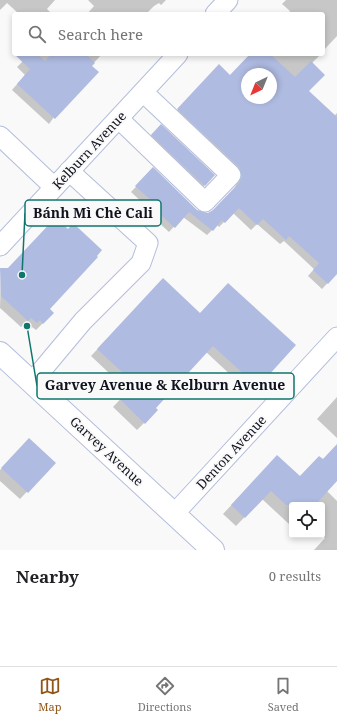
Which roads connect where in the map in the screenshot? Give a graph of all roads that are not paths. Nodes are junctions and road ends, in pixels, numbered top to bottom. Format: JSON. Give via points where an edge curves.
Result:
{"nodes":[{"id":1,"x":228,"y":0,"type":"edge"},
{"id":2,"x":217,"y":12,"type":"edge"},
{"id":3,"x":176,"y":56,"type":"edge"},
{"id":4,"x":143,"y":92,"type":"junction"},
{"id":5,"x":119,"y":119,"type":"junction"},
{"id":6,"x":0,"y":136,"type":"edge"},
{"id":7,"x":69,"y":171,"type":"junction"},
{"id":8,"x":54,"y":187,"type":"junction"},
{"id":9,"x":0,"y":246,"type":"edge"},
{"id":10,"x":337,"y":337,"type":"edge"},
{"id":11,"x":0,"y":353,"type":"edge"},
{"id":12,"x":32,"y":382,"type":"junction"},
{"id":13,"x":174,"y":514,"type":"junction"},
{"id":14,"x":213,"y":550,"type":"edge"}],
"edges":[{"from":1,"to":2,"type":"street"},
{"from":3,"to":4,"type":"street","name":"Kelburn Avenue"},
{"from":4,"to":5,"type":"street","name":"Kelburn Avenue"},
{"from":4,"to":5,"type":"street","via":[[231,175],[205,202]]},
{"from":5,"to":7,"type":"street","name":"Kelburn Avenue"},
{"from":6,"to":8,"type":"street"},
{"from":7,"to":8,"type":"street","name":"Kelburn Avenue"},
{"from":7,"to":12,"type":"street","via":[[148,243],[141,263],[83,321]]},
{"from":8,"to":9,"type":"street","name":"Kelburn Avenue"},
{"from":10,"to":13,"type":"street","name":"Denton Avenue"},
{"from":11,"to":12,"type":"main road","name":"Garvey Avenue"},
{"from":12,"to":13,"type":"main road","name":"Garvey Avenue"},
{"from":13,"to":14,"type":"main road","name":"Garvey Avenue"}]}
